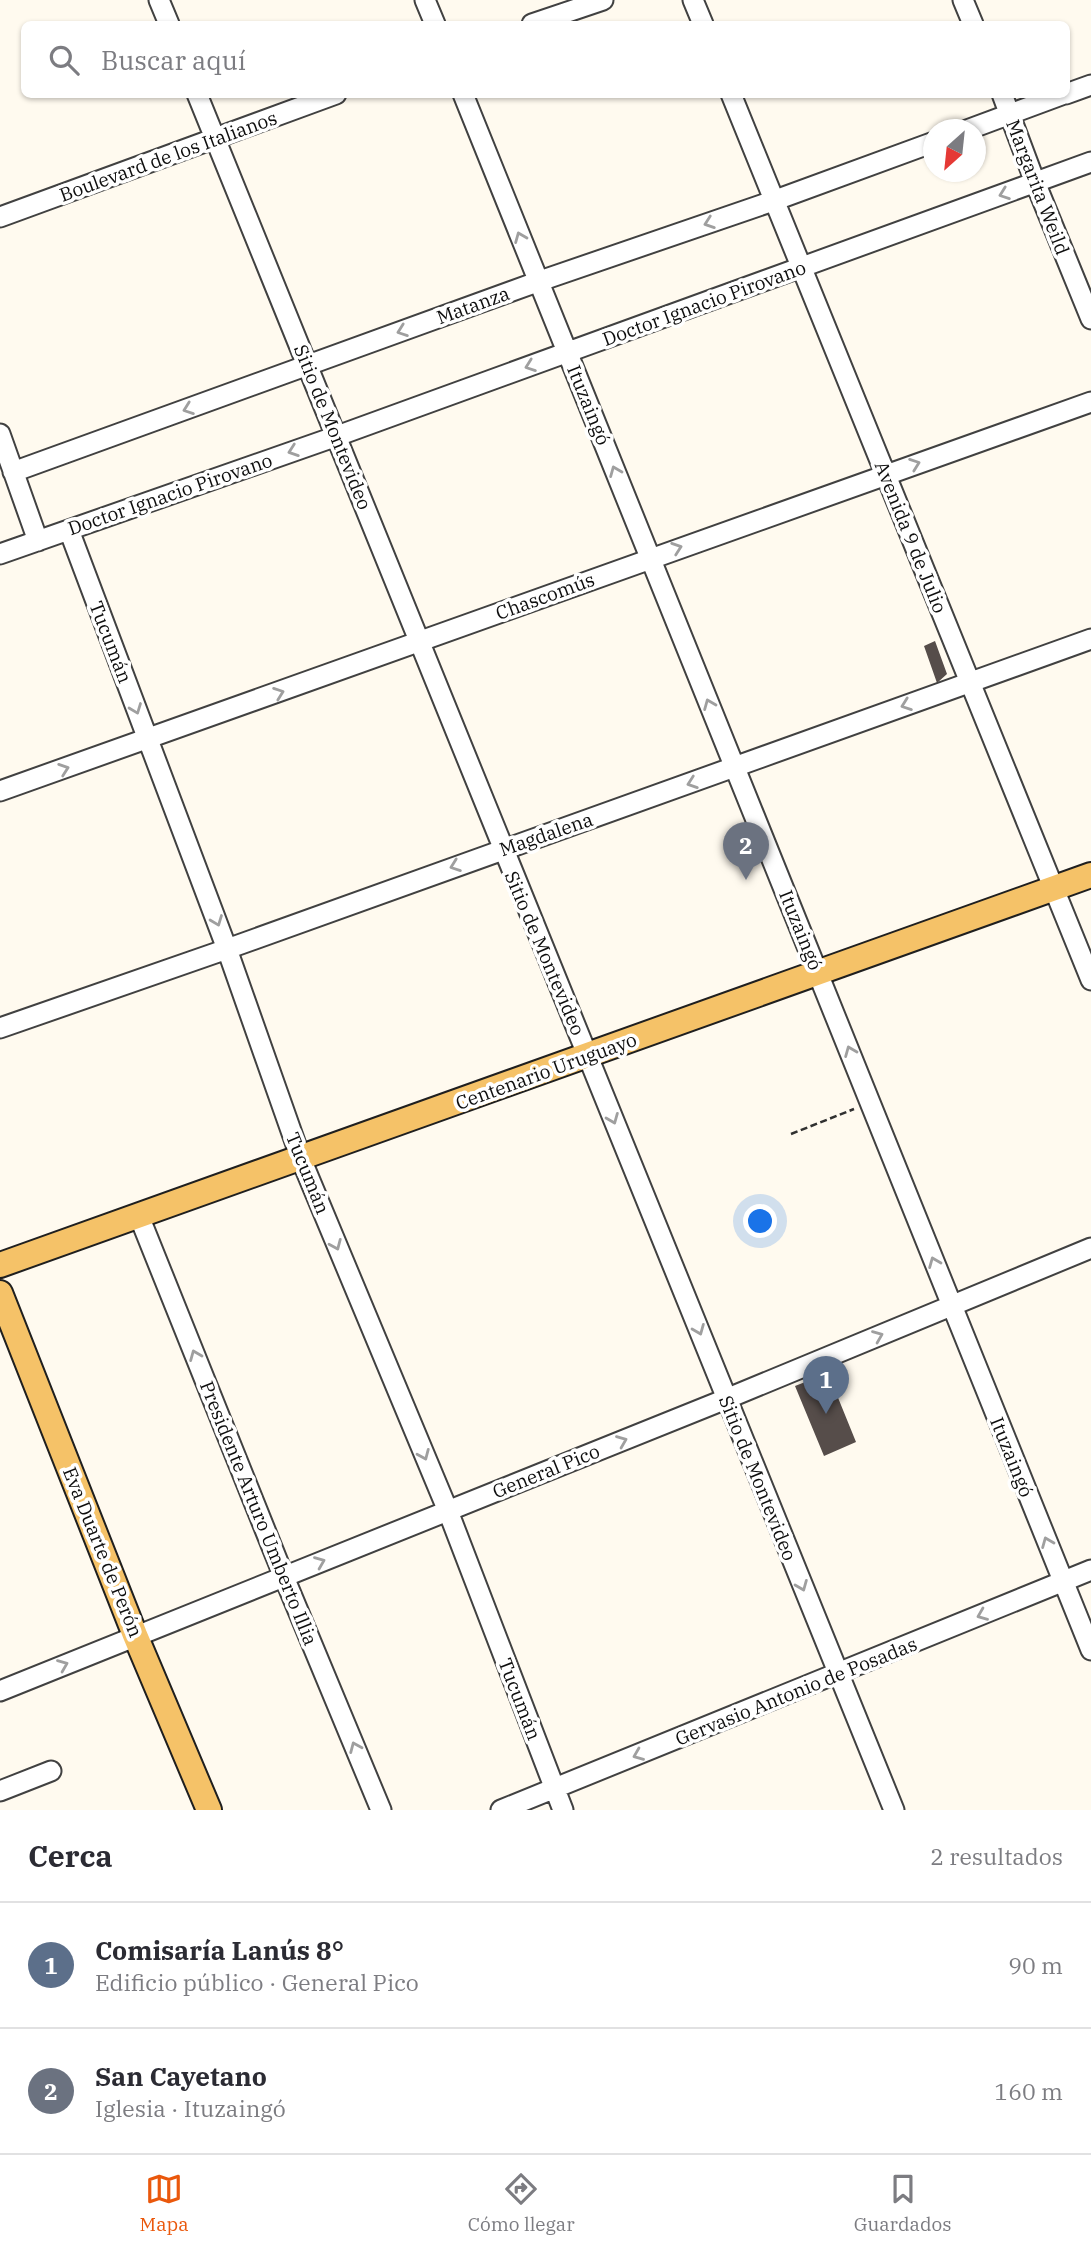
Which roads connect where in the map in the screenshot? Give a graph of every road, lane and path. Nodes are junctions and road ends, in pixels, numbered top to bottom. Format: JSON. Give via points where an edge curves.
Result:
{"nodes":[{"id":1,"x":159,"y":0,"type":"edge"},
{"id":2,"x":425,"y":0,"type":"edge"},
{"id":3,"x":603,"y":0,"type":"edge"},
{"id":4,"x":693,"y":0,"type":"edge"},
{"id":5,"x":963,"y":0,"type":"edge"},
{"id":6,"x":168,"y":21,"type":"edge"},
{"id":7,"x":434,"y":21,"type":"edge"},
{"id":8,"x":541,"y":21,"type":"edge"},
{"id":9,"x":702,"y":21,"type":"edge"},
{"id":10,"x":972,"y":21,"type":"edge"},
{"id":11,"x":1091,"y":85,"type":"edge"},
{"id":12,"x":1070,"y":92,"type":"edge"},
{"id":13,"x":199,"y":98,"type":"edge"},
{"id":14,"x":326,"y":98,"type":"edge"},
{"id":15,"x":465,"y":98,"type":"edge"},
{"id":16,"x":733,"y":98,"type":"edge"},
{"id":17,"x":1004,"y":98,"type":"edge"},
{"id":18,"x":1054,"y":98,"type":"edge"},
{"id":19,"x":1010,"y":114,"type":"junction"},
{"id":20,"x":986,"y":123,"type":"edge"},
{"id":21,"x":216,"y":139,"type":"junction"},
{"id":22,"x":923,"y":146,"type":"edge"},
{"id":23,"x":1091,"y":162,"type":"edge"},
{"id":24,"x":1035,"y":182,"type":"junction"},
{"id":25,"x":774,"y":201,"type":"junction"},
{"id":26,"x":0,"y":217,"type":"edge"},
{"id":27,"x":801,"y":268,"type":"junction"},
{"id":28,"x":537,"y":282,"type":"junction"},
{"id":29,"x":1091,"y":319,"type":"edge"},
{"id":30,"x":568,"y":352,"type":"junction"},
{"id":31,"x":308,"y":366,"type":"junction"},
{"id":32,"x":1091,"y":402,"type":"edge"},
{"id":33,"x":337,"y":436,"type":"junction"},
{"id":34,"x":1,"y":440,"type":"edge"},
{"id":35,"x":13,"y":472,"type":"junction"},
{"id":36,"x":886,"y":475,"type":"junction"},
{"id":37,"x":69,"y":530,"type":"junction"},
{"id":38,"x":38,"y":541,"type":"junction"},
{"id":39,"x":0,"y":554,"type":"edge"},
{"id":40,"x":650,"y":558,"type":"junction"},
{"id":41,"x":1091,"y":639,"type":"edge"},
{"id":42,"x":419,"y":642,"type":"junction"},
{"id":43,"x":970,"y":681,"type":"junction"},
{"id":44,"x":148,"y":740,"type":"junction"},
{"id":45,"x":735,"y":768,"type":"junction"},
{"id":46,"x":0,"y":791,"type":"edge"},
{"id":47,"x":502,"y":849,"type":"junction"},
{"id":48,"x":1091,"y":875,"type":"edge"},
{"id":49,"x":1054,"y":888,"type":"junction"},
{"id":50,"x":227,"y":949,"type":"junction"},
{"id":51,"x":819,"y":972,"type":"junction"},
{"id":52,"x":1091,"y":980,"type":"edge"},
{"id":53,"x":0,"y":1028,"type":"edge"},
{"id":54,"x":587,"y":1056,"type":"junction"},
{"id":55,"x":870,"y":1102,"type":"junction"},
{"id":56,"x":791,"y":1134,"type":"dead end"},
{"id":57,"x":300,"y":1159,"type":"junction"},
{"id":58,"x":139,"y":1216,"type":"junction"},
{"id":59,"x":1091,"y":1248,"type":"edge"},
{"id":60,"x":0,"y":1265,"type":"edge"},
{"id":61,"x":0,"y":1293,"type":"edge"},
{"id":62,"x":952,"y":1306,"type":"junction"},
{"id":63,"x":726,"y":1399,"type":"junction"},
{"id":64,"x":448,"y":1511,"type":"junction"},
{"id":65,"x":1091,"y":1570,"type":"edge"},
{"id":66,"x":284,"y":1577,"type":"junction"},
{"id":67,"x":1063,"y":1582,"type":"junction"},
{"id":68,"x":135,"y":1635,"type":"junction"},
{"id":69,"x":1091,"y":1650,"type":"edge"},
{"id":70,"x":838,"y":1674,"type":"junction"},
{"id":71,"x":0,"y":1691,"type":"edge"},
{"id":72,"x":51,"y":1771,"type":"dead end"},
{"id":73,"x":554,"y":1789,"type":"junction"},
{"id":74,"x":0,"y":1791,"type":"edge"},
{"id":75,"x":209,"y":1810,"type":"edge"},
{"id":76,"x":381,"y":1810,"type":"edge"},
{"id":77,"x":501,"y":1810,"type":"edge"},
{"id":78,"x":563,"y":1810,"type":"edge"},
{"id":79,"x":894,"y":1810,"type":"edge"}],
"edges":[{"from":1,"to":6,"type":"street"},
{"from":2,"to":7,"type":"street"},
{"from":3,"to":8,"type":"street"},
{"from":4,"to":9,"type":"street"},
{"from":5,"to":10,"type":"street"},
{"from":11,"to":12,"type":"street"},
{"from":13,"to":21,"type":"street","name":"Sitio de Montevideo"},
{"from":14,"to":21,"type":"street","name":"Boulevard de los Italianos"},
{"from":28,"to":15,"type":"street","name":"Ituzaingó","one_way":true},
{"from":16,"to":25,"type":"street","name":"Avenida 9 de Julio"},
{"from":17,"to":19,"type":"street","name":"Margarita Weild"},
{"from":18,"to":19,"type":"street"},
{"from":19,"to":20,"type":"street"},
{"from":19,"to":24,"type":"street","name":"Margarita Weild"},
{"from":21,"to":26,"type":"street","name":"Boulevard de los Italianos"},
{"from":21,"to":31,"type":"street","name":"Sitio de Montevideo"},
{"from":22,"to":25,"type":"street","name":"Matanza"},
{"from":23,"to":24,"type":"street","name":"Doctor Ignacio Pirovano"},
{"from":24,"to":27,"type":"street","name":"Doctor Ignacio Pirovano","one_way":true},
{"from":24,"to":29,"type":"street","name":"Margarita Weild"},
{"from":25,"to":27,"type":"street","name":"Avenida 9 de Julio"},
{"from":25,"to":28,"type":"street","name":"Matanza","one_way":true},
{"from":27,"to":30,"type":"street","name":"Doctor Ignacio Pirovano"},
{"from":27,"to":36,"type":"street","name":"Avenida 9 de Julio"},
{"from":28,"to":30,"type":"street","name":"Ituzaingó"},
{"from":28,"to":31,"type":"street","name":"Matanza","one_way":true},
{"from":30,"to":33,"type":"street","name":"Doctor Ignacio Pirovano","one_way":true},
{"from":40,"to":30,"type":"street","name":"Ituzaingó","one_way":true},
{"from":31,"to":33,"type":"street","name":"Sitio de Montevideo"},
{"from":31,"to":35,"type":"street","name":"Matanza","one_way":true},
{"from":36,"to":32,"type":"street","name":"Chascomús","one_way":true},
{"from":33,"to":37,"type":"street","name":"Doctor Ignacio Pirovano","one_way":true},
{"from":33,"to":42,"type":"street","name":"Sitio de Montevideo"},
{"from":34,"to":35,"type":"street"},
{"from":35,"to":38,"type":"street"},
{"from":40,"to":36,"type":"street","name":"Chascomús","one_way":true},
{"from":36,"to":43,"type":"street","name":"Avenida 9 de Julio"},
{"from":37,"to":38,"type":"street","name":"Doctor Ignacio Pirovano"},
{"from":37,"to":44,"type":"street","name":"Tucumán","one_way":true},
{"from":38,"to":39,"type":"street","name":"Doctor Ignacio Pirovano"},
{"from":40,"to":42,"type":"street","name":"Chascomús"},
{"from":45,"to":40,"type":"street","name":"Ituzaingó","one_way":true},
{"from":41,"to":43,"type":"street","name":"Magdalena"},
{"from":44,"to":42,"type":"street","name":"Chascomús","one_way":true},
{"from":42,"to":47,"type":"street","name":"Sitio de Montevideo"},
{"from":43,"to":45,"type":"street","name":"Magdalena","one_way":true},
{"from":43,"to":49,"type":"street","name":"Avenida 9 de Julio"},
{"from":46,"to":44,"type":"street","name":"Chascomús","one_way":true},
{"from":44,"to":50,"type":"street","name":"Tucumán","one_way":true},
{"from":45,"to":47,"type":"street","name":"Magdalena","one_way":true},
{"from":45,"to":51,"type":"street","name":"Ituzaingó"},
{"from":47,"to":50,"type":"street","name":"Magdalena","one_way":true},
{"from":47,"to":54,"type":"street","name":"Sitio de Montevideo"},
{"from":48,"to":49,"type":"main road","name":"Centenario Uruguayo"},
{"from":49,"to":51,"type":"main road","name":"Centenario Uruguayo"},
{"from":49,"to":52,"type":"street","name":"Avenida 9 de Julio"},
{"from":50,"to":53,"type":"street","name":"Magdalena"},
{"from":50,"to":57,"type":"street","name":"Tucumán"},
{"from":51,"to":54,"type":"main road","name":"Centenario Uruguayo"},
{"from":55,"to":51,"type":"street","name":"Ituzaingó","one_way":true},
{"from":54,"to":57,"type":"main road","name":"Centenario Uruguayo"},
{"from":54,"to":63,"type":"street","name":"Sitio de Montevideo","one_way":true},
{"from":55,"to":56,"type":"path"},
{"from":62,"to":55,"type":"street","name":"Ituzaingó","one_way":true},
{"from":57,"to":58,"type":"main road","name":"Centenario Uruguayo"},
{"from":57,"to":64,"type":"street","name":"Tucumán","one_way":true},
{"from":58,"to":60,"type":"main road","name":"Centenario Uruguayo"},
{"from":66,"to":58,"type":"street","name":"Presidente Arturo Umberto Illia","one_way":true},
{"from":59,"to":62,"type":"street","name":"General Pico"},
{"from":61,"to":68,"type":"main road","name":"Eva Duarte de Perón"},
{"from":63,"to":62,"type":"street","name":"General Pico","one_way":true},
{"from":67,"to":62,"type":"street","name":"Ituzaingó","one_way":true},
{"from":64,"to":63,"type":"street","name":"General Pico","one_way":true},
{"from":63,"to":70,"type":"street","name":"Sitio de Montevideo","one_way":true},
{"from":66,"to":64,"type":"street","name":"General Pico","one_way":true},
{"from":64,"to":73,"type":"street","name":"Tucumán"},
{"from":65,"to":67,"type":"street","name":"Gervasio Antonio de Posadas"},
{"from":66,"to":68,"type":"street","name":"General Pico"},
{"from":76,"to":66,"type":"street","name":"Presidente Arturo Umberto Illia","one_way":true},
{"from":67,"to":69,"type":"street","name":"Ituzaingó"},
{"from":67,"to":70,"type":"street","name":"Gervasio Antonio de Posadas","one_way":true},
{"from":71,"to":68,"type":"street","name":"General Pico","one_way":true},
{"from":68,"to":75,"type":"main road","name":"Eva Duarte de Perón"},
{"from":70,"to":73,"type":"street","name":"Gervasio Antonio de Posadas","one_way":true},
{"from":70,"to":79,"type":"street","name":"Sitio de Montevideo"},
{"from":72,"to":74,"type":"street"},
{"from":73,"to":77,"type":"street","name":"Gervasio Antonio de Posadas"},
{"from":73,"to":78,"type":"street","name":"Tucumán"}]}
